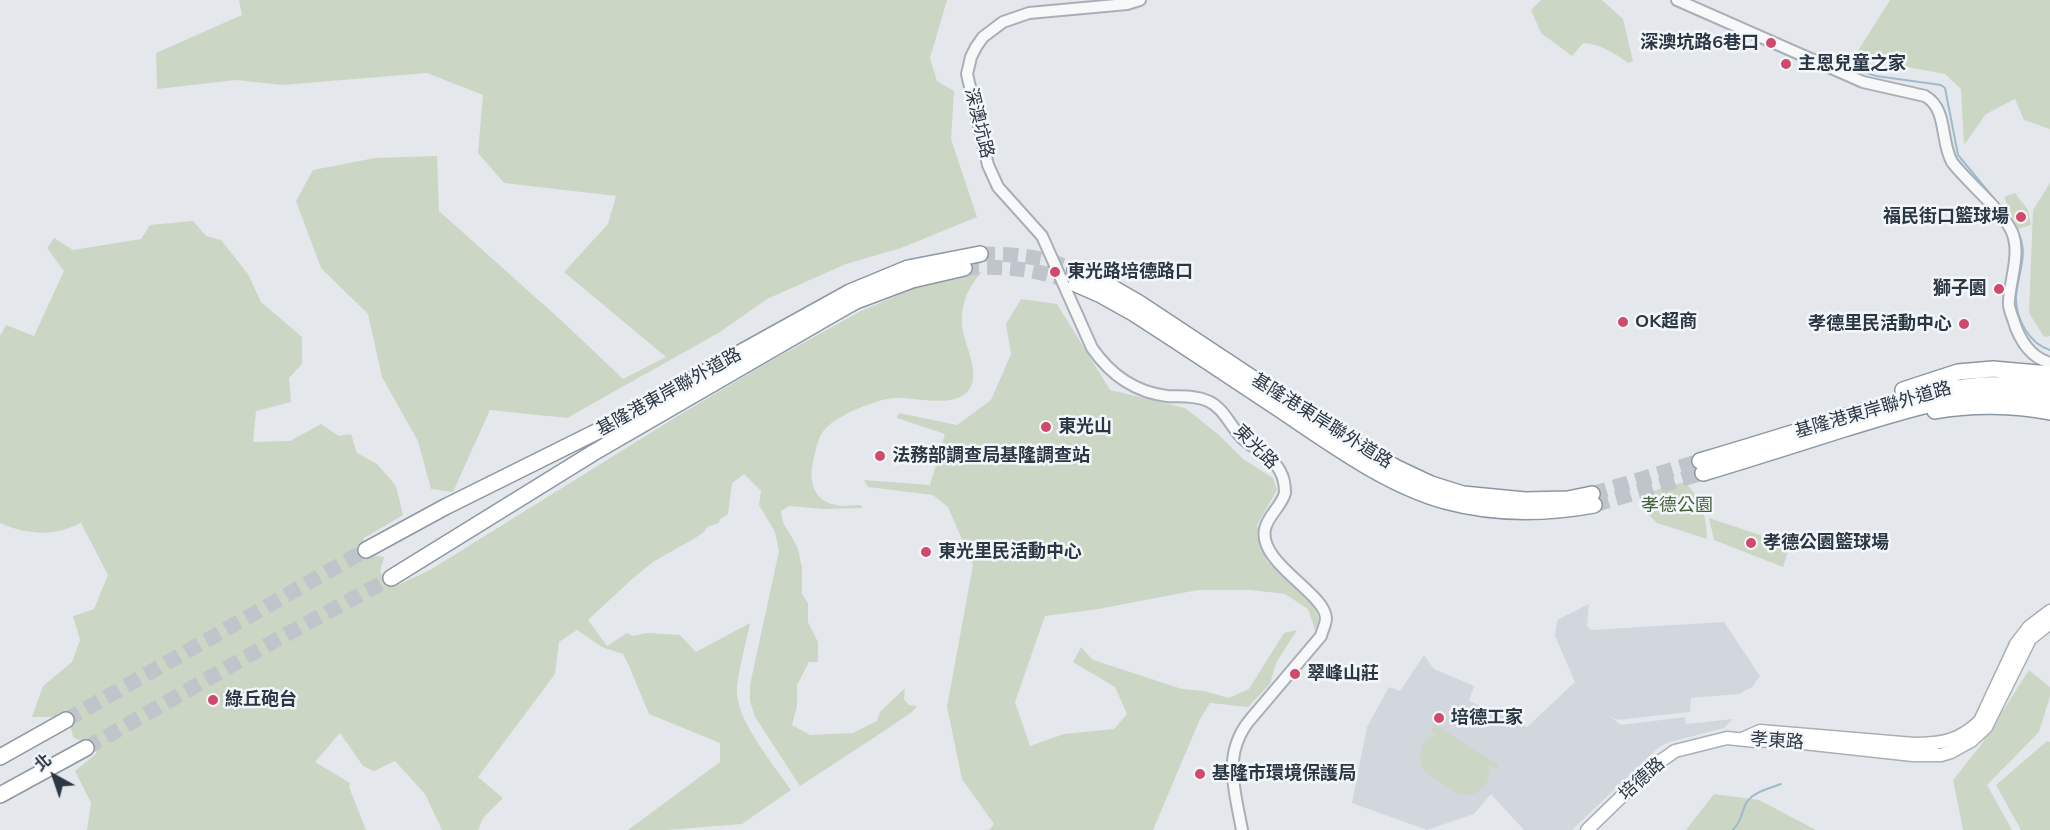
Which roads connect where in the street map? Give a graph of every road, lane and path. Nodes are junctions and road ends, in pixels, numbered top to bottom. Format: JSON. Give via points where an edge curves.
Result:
{"nodes":[{"id":1,"x":1140,"y":0,"type":"edge"},
{"id":2,"x":1677,"y":0,"type":"edge"},
{"id":3,"x":1048,"y":248,"type":"joint"},
{"id":4,"x":980,"y":254,"type":"tunnel mouth"},
{"id":5,"x":964,"y":268,"type":"tunnel mouth"},
{"id":6,"x":910,"y":274,"type":"junction"},
{"id":7,"x":1075,"y":277,"type":"tunnel mouth"},
{"id":8,"x":2050,"y":363,"type":"edge"},
{"id":9,"x":731,"y":365,"type":"junction"},
{"id":10,"x":2050,"y":374,"type":"edge"},
{"id":11,"x":2050,"y":388,"type":"edge"},
{"id":12,"x":2050,"y":399,"type":"edge"},
{"id":13,"x":2050,"y":412,"type":"edge"},
{"id":14,"x":1852,"y":421,"type":"junction"},
{"id":15,"x":1702,"y":467,"type":"tunnel mouth"},
{"id":16,"x":484,"y":488,"type":"junction"},
{"id":17,"x":1593,"y":500,"type":"tunnel mouth"},
{"id":18,"x":497,"y":513,"type":"junction"},
{"id":19,"x":366,"y":550,"type":"tunnel mouth"},
{"id":20,"x":391,"y":578,"type":"tunnel mouth"},
{"id":21,"x":2050,"y":611,"type":"edge"},
{"id":22,"x":2050,"y":623,"type":"edge"},
{"id":23,"x":66,"y":720,"type":"tunnel mouth"},
{"id":24,"x":1741,"y":739,"type":"junction"},
{"id":25,"x":86,"y":748,"type":"tunnel mouth"},
{"id":26,"x":0,"y":757,"type":"edge"},
{"id":27,"x":0,"y":795,"type":"edge"},
{"id":28,"x":1242,"y":830,"type":"edge"},
{"id":29,"x":1587,"y":830,"type":"edge"}],
"edges":[{"from":1,"to":3,"type":"street","name":"深澳坑路","via":[[1018,16],[983,37],[971,57],[967,74],[988,165],[998,188],[1042,236]]},
{"from":2,"to":8,"type":"street","via":[[1863,82],[1932,99],[1952,162],[2012,230],[2015,252],[2008,305],[2016,330],[2029,350],[2039,360]]},
{"from":3,"to":28,"type":"street","name":"東光路","via":[[1092,348],[1112,371],[1142,390],[1212,402],[1242,437],[1281,472],[1285,493],[1264,530],[1267,548],[1322,608],[1326,620],[1321,636],[1245,726],[1235,744],[1232,775]]},
{"from":4,"to":6,"type":"highway","name":"基隆港東岸聯外道路"},
{"from":5,"to":6,"type":"highway","name":"基隆港東岸聯外道路"},
{"from":6,"to":9,"type":"highway","name":"基隆港東岸聯外道路","via":[[853,297]]},
{"from":7,"to":17,"type":"highway","name":"基隆港東岸聯外道路","via":[[1101,281],[1136,308],[1429,489],[1524,506]]},
{"from":9,"to":16,"type":"highway","name":"基隆港東岸聯外道路"},
{"from":9,"to":18,"type":"highway","name":"基隆港東岸聯外道路"},
{"from":10,"to":14,"type":"highway","via":[[1993,369],[1958,372],[1890,395]]},
{"from":11,"to":14,"type":"highway","name":"基隆港東岸聯外道路","via":[[2014,383],[1962,386],[1901,399]]},
{"from":12,"to":14,"type":"highway","name":"基隆港東岸聯外道路","via":[[2012,394],[1972,395]]},
{"from":13,"to":14,"type":"highway","via":[[2001,406]]},
{"from":14,"to":15,"type":"highway","name":"基隆港東岸聯外道路"},
{"from":16,"to":18,"type":"highway"},
{"from":16,"to":19,"type":"highway","name":"基隆港東岸聯外道路"},
{"from":18,"to":20,"type":"highway","name":"基隆港東岸聯外道路"},
{"from":21,"to":24,"type":"main road","name":"孝東路","via":[[2029,627],[2016,644],[1980,721],[1958,737],[1938,744],[1914,744],[1760,731]]},
{"from":22,"to":24,"type":"main road","name":"孝東路","via":[[2030,639],[1986,727],[1952,752],[1913,755]]},
{"from":23,"to":26,"type":"highway"},
{"from":24,"to":29,"type":"main road","name":"培德路","via":[[1727,738],[1667,755]]},
{"from":25,"to":27,"type":"highway"}]}
